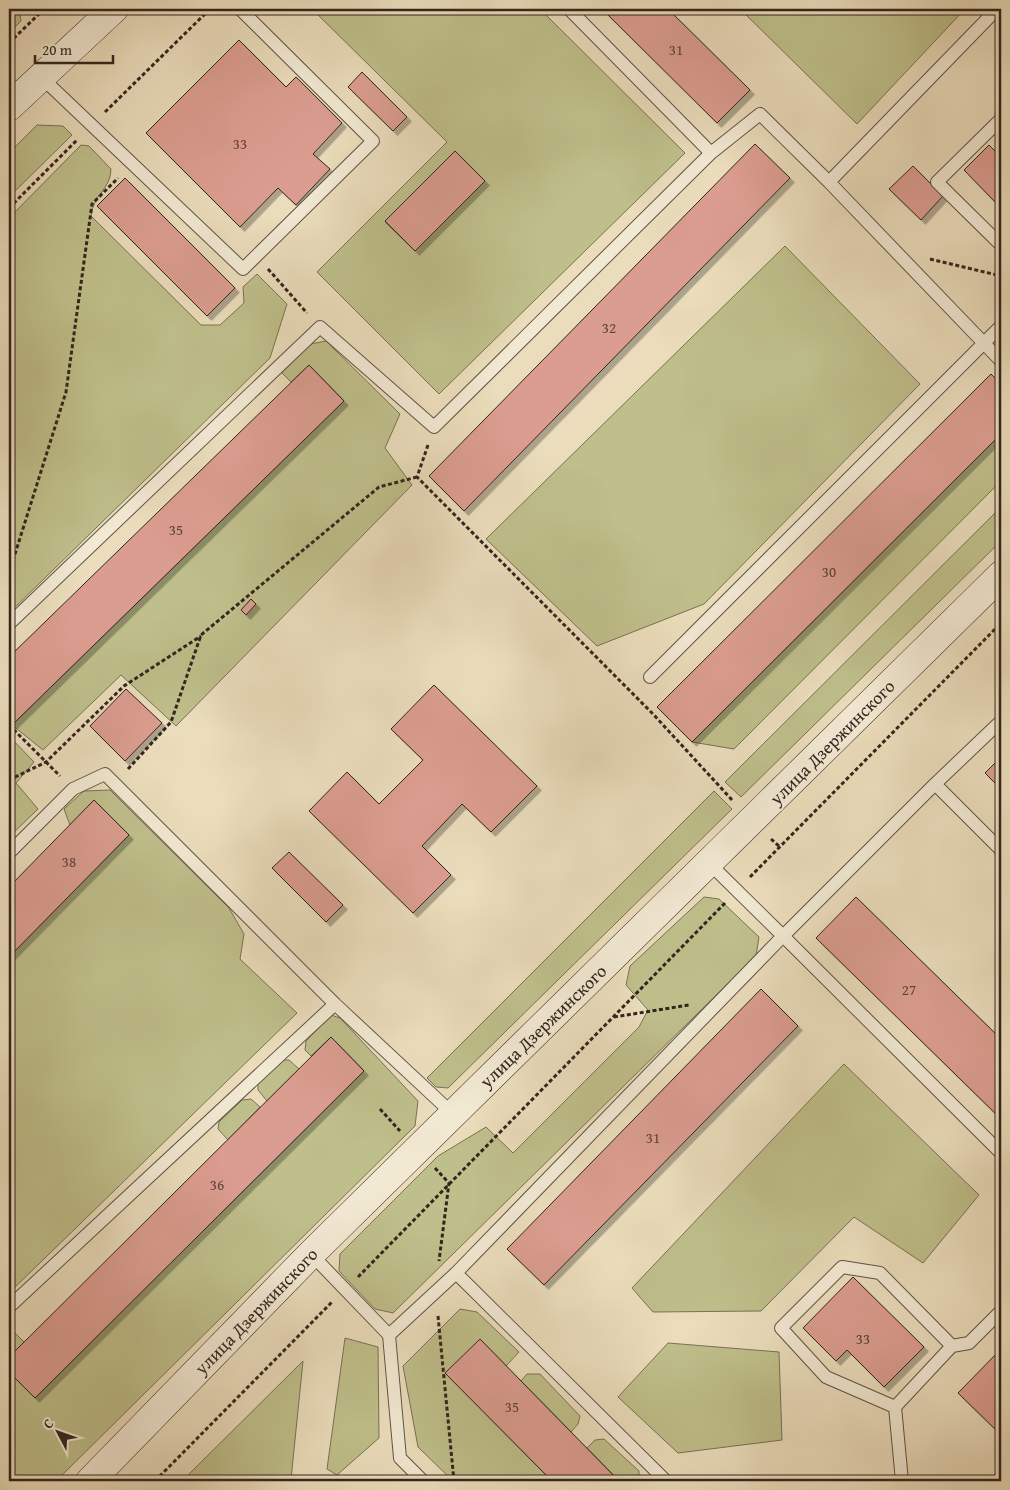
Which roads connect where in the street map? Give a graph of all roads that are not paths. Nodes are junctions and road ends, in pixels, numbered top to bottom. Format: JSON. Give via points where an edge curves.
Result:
{"nodes":[{"id":1,"x":114,"y":9,"type":"edge"},
{"id":2,"x":240,"y":9,"type":"edge"},
{"id":3,"x":568,"y":9,"type":"edge"},
{"id":4,"x":997,"y":9,"type":"edge"},
{"id":5,"x":40,"y":76,"type":"junction"},
{"id":6,"x":9,"y":107,"type":"edge"},
{"id":7,"x":1001,"y":119,"type":"edge"},
{"id":8,"x":711,"y":153,"type":"junction"},
{"id":9,"x":829,"y":182,"type":"junction"},
{"id":10,"x":1001,"y":245,"type":"edge"},
{"id":11,"x":1001,"y":326,"type":"edge"},
{"id":12,"x":984,"y":343,"type":"junction"},
{"id":13,"x":1001,"y":361,"type":"edge"},
{"id":14,"x":1001,"y":575,"type":"edge"},
{"id":15,"x":9,"y":624,"type":"edge"},
{"id":16,"x":650,"y":677,"type":"dead end"},
{"id":17,"x":1001,"y":721,"type":"edge"},
{"id":18,"x":935,"y":784,"type":"junction"},
{"id":19,"x":1001,"y":850,"type":"edge"},
{"id":20,"x":9,"y":853,"type":"edge"},
{"id":21,"x":710,"y":864,"type":"junction"},
{"id":22,"x":783,"y":936,"type":"junction"},
{"id":23,"x":335,"y":1004,"type":"junction"},
{"id":24,"x":453,"y":1114,"type":"junction"},
{"id":25,"x":1001,"y":1154,"type":"edge"},
{"id":26,"x":311,"y":1254,"type":"junction"},
{"id":27,"x":456,"y":1273,"type":"junction"},
{"id":28,"x":9,"y":1307,"type":"edge"},
{"id":29,"x":1001,"y":1311,"type":"edge"},
{"id":30,"x":389,"y":1335,"type":"junction"},
{"id":31,"x":952,"y":1346,"type":"junction"},
{"id":32,"x":895,"y":1407,"type":"junction"},
{"id":33,"x":90,"y":1481,"type":"edge"},
{"id":34,"x":423,"y":1481,"type":"edge"},
{"id":35,"x":666,"y":1481,"type":"edge"},
{"id":36,"x":902,"y":1481,"type":"edge"}],
"edges":[{"from":1,"to":5,"type":"street"},
{"from":2,"to":5,"type":"lane","via":[[373,141],[242,269]]},
{"from":3,"to":8,"type":"lane"},
{"from":4,"to":9,"type":"lane"},
{"from":5,"to":6,"type":"street"},
{"from":7,"to":10,"type":"lane","via":[[937,182]]},
{"from":8,"to":9,"type":"lane","via":[[760,114]]},
{"from":8,"to":15,"type":"lane","via":[[434,427],[320,327]]},
{"from":9,"to":12,"type":"lane"},
{"from":11,"to":12,"type":"lane"},
{"from":12,"to":13,"type":"lane"},
{"from":12,"to":16,"type":"lane"},
{"from":14,"to":21,"type":"street","name":"улица Дзержинского"},
{"from":17,"to":18,"type":"lane"},
{"from":18,"to":19,"type":"lane"},
{"from":18,"to":22,"type":"lane"},
{"from":20,"to":23,"type":"lane","via":[[73,789],[104,774]]},
{"from":21,"to":22,"type":"lane"},
{"from":21,"to":24,"type":"street","name":"улица Дзержинского"},
{"from":22,"to":25,"type":"lane"},
{"from":22,"to":27,"type":"lane"},
{"from":23,"to":24,"type":"lane"},
{"from":23,"to":28,"type":"lane"},
{"from":24,"to":26,"type":"street","name":"улица Дзержинского"},
{"from":26,"to":30,"type":"lane"},
{"from":26,"to":33,"type":"street","name":"улица Дзержинского"},
{"from":27,"to":30,"type":"lane"},
{"from":27,"to":35,"type":"lane"},
{"from":29,"to":31,"type":"lane","via":[[969,1343]]},
{"from":30,"to":34,"type":"lane","via":[[400,1458]]},
{"from":31,"to":32,"type":"lane"},
{"from":31,"to":32,"type":"lane","via":[[880,1273],[842,1266],[781,1328],[826,1377]]},
{"from":32,"to":36,"type":"lane"}]}
